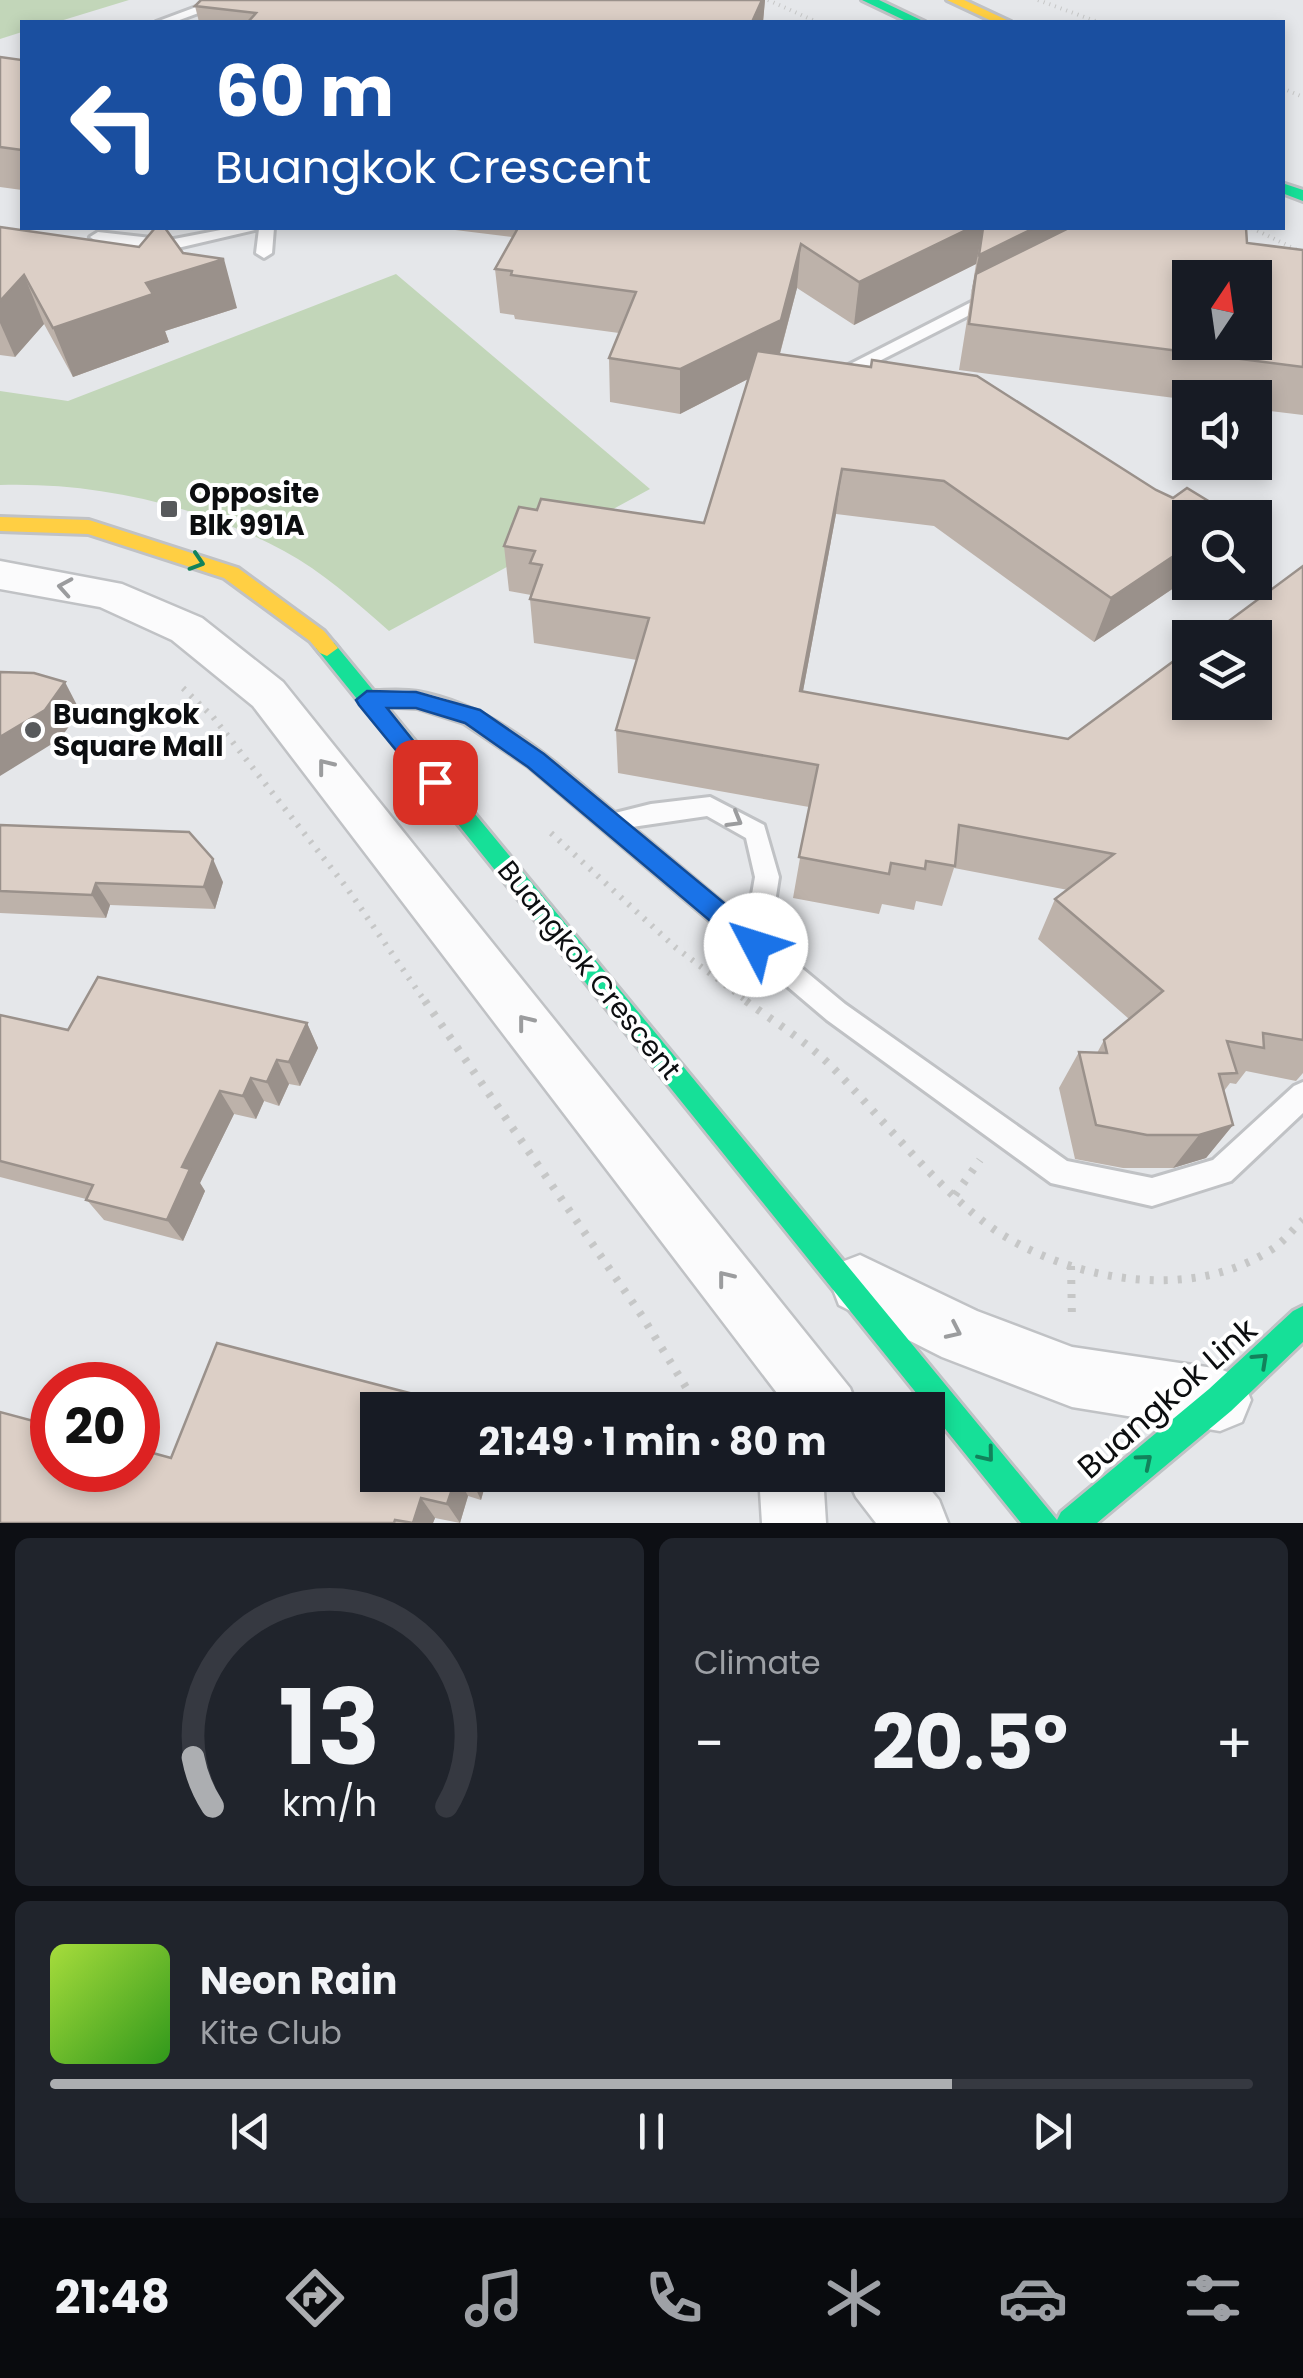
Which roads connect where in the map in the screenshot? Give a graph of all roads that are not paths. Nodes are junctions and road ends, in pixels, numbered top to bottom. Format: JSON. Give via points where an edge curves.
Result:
{"nodes":[{"id":1,"x":228,"y":0,"type":"edge"},
{"id":2,"x":868,"y":0,"type":"edge"},
{"id":3,"x":953,"y":0,"type":"edge"},
{"id":4,"x":169,"y":20,"type":"edge"},
{"id":5,"x":913,"y":20,"type":"edge"},
{"id":6,"x":999,"y":20,"type":"edge"},
{"id":7,"x":242,"y":230,"type":"edge"},
{"id":8,"x":267,"y":230,"type":"edge"},
{"id":9,"x":98,"y":237,"type":"edge"},
{"id":10,"x":264,"y":253,"type":"dead end"},
{"id":11,"x":1006,"y":289,"type":"edge"},
{"id":12,"x":832,"y":378,"type":"edge"},
{"id":13,"x":0,"y":524,"type":"edge"},
{"id":14,"x":0,"y":575,"type":"edge"},
{"id":15,"x":367,"y":700,"type":"junction"},
{"id":16,"x":608,"y":824,"type":"junction"},
{"id":17,"x":756,"y":945,"type":"junction"},
{"id":18,"x":1303,"y":1095,"type":"edge"},
{"id":19,"x":836,"y":1272,"type":"junction"},
{"id":20,"x":1303,"y":1321,"type":"edge"},
{"id":21,"x":786,"y":1382,"type":"edge"},
{"id":22,"x":1220,"y":1400,"type":"junction"},
{"id":23,"x":792,"y":1492,"type":"edge"},
{"id":24,"x":891,"y":1492,"type":"edge"},
{"id":25,"x":794,"y":1523,"type":"edge"},
{"id":26,"x":916,"y":1523,"type":"edge"},
{"id":27,"x":1042,"y":1523,"type":"edge"},
{"id":28,"x":1072,"y":1523,"type":"edge"}],
"edges":[{"from":1,"to":4,"type":"lane"},
{"from":2,"to":5,"type":"street"},
{"from":3,"to":6,"type":"street"},
{"from":7,"to":9,"type":"lane","via":[[169,245]]},
{"from":8,"to":10,"type":"lane"},
{"from":11,"to":12,"type":"lane"},
{"from":13,"to":15,"type":"street","name":"Buangkok Crescent","one_way":true,"via":[[88,528],[231,573],[316,636]]},
{"from":21,"to":14,"type":"street","one_way":true,"via":[[268,694],[187,630],[108,594]]},
{"from":15,"to":16,"type":"lane","via":[[416,700],[472,716],[536,760]]},
{"from":15,"to":19,"type":"street","name":"Buangkok Crescent"},
{"from":16,"to":17,"type":"lane"},
{"from":16,"to":17,"type":"lane","one_way":true,"via":[[710,806],[756,832],[767,877]]},
{"from":17,"to":18,"type":"lane","via":[[836,1012],[1061,1173],[1152,1192],[1221,1172]]},
{"from":19,"to":22,"type":"street","one_way":true,"via":[[962,1336],[1072,1377]]},
{"from":19,"to":27,"type":"street","name":"Buangkok Crescent","one_way":true},
{"from":22,"to":20,"type":"street","name":"Buangkok Link","one_way":true},
{"from":28,"to":22,"type":"street","name":"Buangkok Link","one_way":true},
{"from":23,"to":25,"type":"street"},
{"from":24,"to":26,"type":"street"}]}
